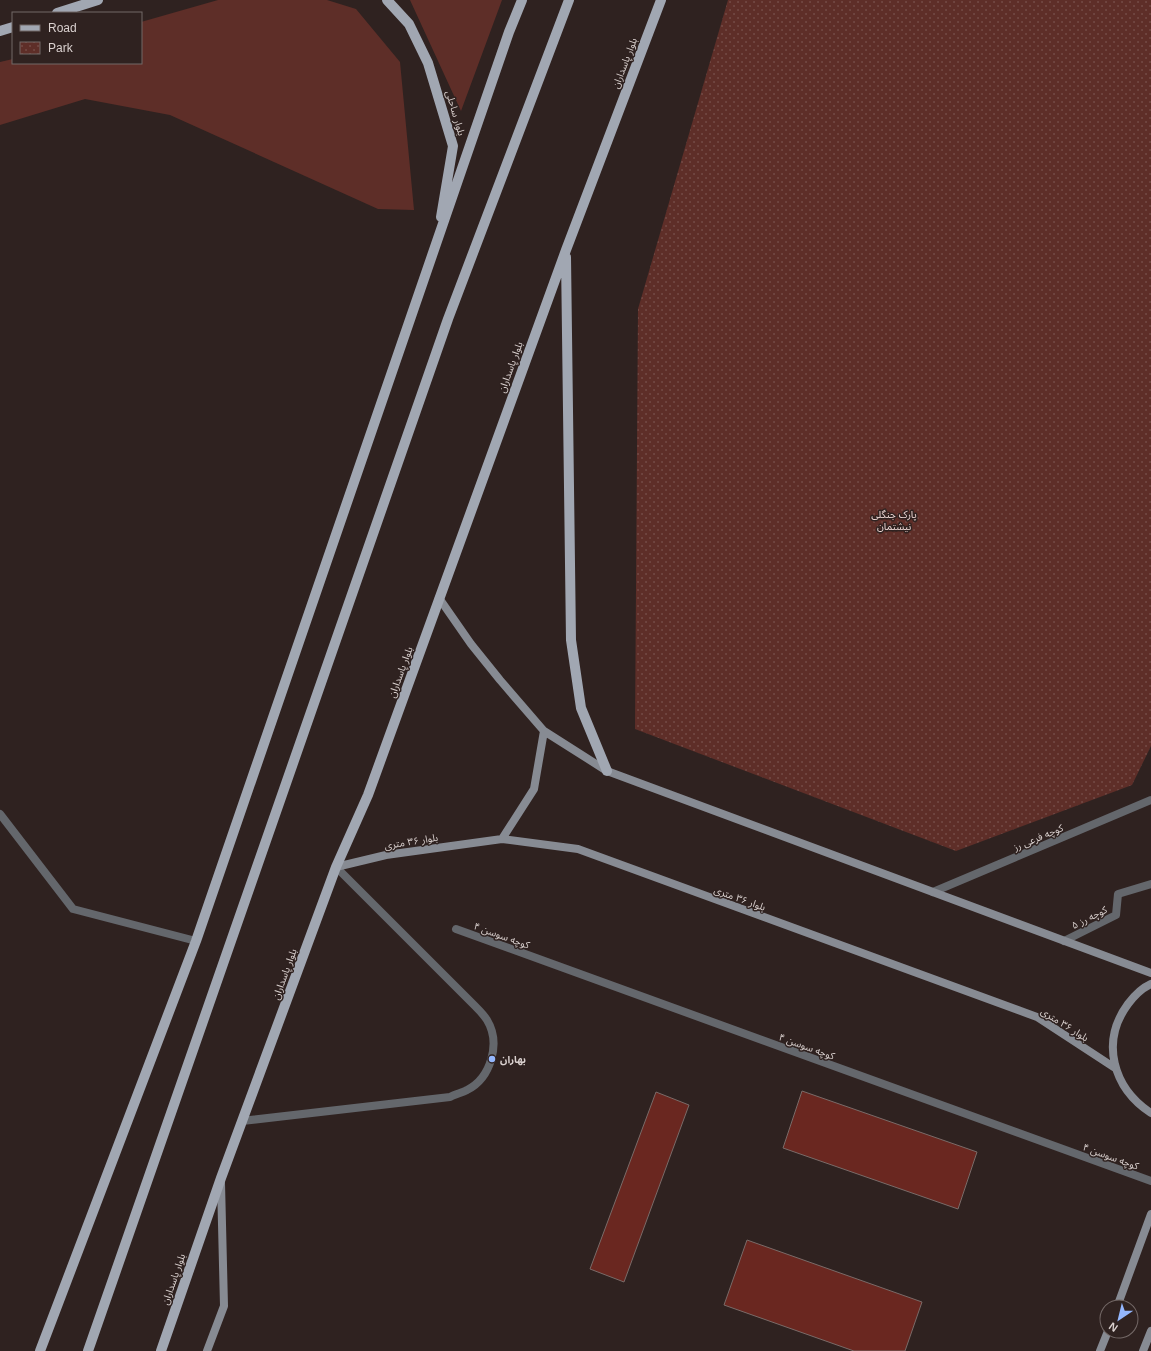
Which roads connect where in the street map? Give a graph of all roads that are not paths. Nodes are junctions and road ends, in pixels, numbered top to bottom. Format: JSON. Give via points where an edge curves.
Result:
{"nodes":[{"id":1,"x":98,"y":0,"type":"edge"},
{"id":2,"x":387,"y":0,"type":"edge"},
{"id":3,"x":522,"y":0,"type":"edge"},
{"id":4,"x":569,"y":0,"type":"edge"},
{"id":5,"x":661,"y":0,"type":"edge"},
{"id":6,"x":60,"y":12,"type":"edge"},
{"id":7,"x":12,"y":27,"type":"edge"},
{"id":8,"x":0,"y":31,"type":"edge"},
{"id":9,"x":436,"y":246,"type":"junction"},
{"id":10,"x":566,"y":250,"type":"junction"},
{"id":11,"x":439,"y":598,"type":"junction"},
{"id":12,"x":544,"y":731,"type":"junction"},
{"id":13,"x":608,"y":771,"type":"junction"},
{"id":14,"x":1151,"y":800,"type":"edge"},
{"id":15,"x":0,"y":814,"type":"edge"},
{"id":16,"x":502,"y":839,"type":"junction"},
{"id":17,"x":336,"y":867,"type":"junction"},
{"id":18,"x":1151,"y":884,"type":"edge"},
{"id":19,"x":933,"y":892,"type":"junction"},
{"id":20,"x":456,"y":929,"type":"dead end"},
{"id":21,"x":196,"y":941,"type":"junction"},
{"id":22,"x":1064,"y":941,"type":"junction"},
{"id":23,"x":1151,"y":973,"type":"edge"},
{"id":24,"x":1151,"y":984,"type":"edge"},
{"id":25,"x":1115,"y":1068,"type":"junction"},
{"id":26,"x":1151,"y":1113,"type":"edge"},
{"id":27,"x":242,"y":1121,"type":"junction"},
{"id":28,"x":221,"y":1178,"type":"junction"},
{"id":29,"x":1151,"y":1181,"type":"edge"},
{"id":30,"x":1151,"y":1214,"type":"edge"},
{"id":31,"x":1120,"y":1299,"type":"edge"},
{"id":32,"x":1151,"y":1331,"type":"edge"},
{"id":33,"x":1105,"y":1339,"type":"edge"},
{"id":34,"x":40,"y":1351,"type":"edge"},
{"id":35,"x":88,"y":1351,"type":"edge"},
{"id":36,"x":161,"y":1351,"type":"edge"},
{"id":37,"x":207,"y":1351,"type":"edge"},
{"id":38,"x":1100,"y":1351,"type":"edge"},
{"id":39,"x":1143,"y":1351,"type":"edge"}],
"edges":[{"from":1,"to":6,"type":"main road"},
{"from":2,"to":9,"type":"main road","name":"بلوار ساحلی","via":[[409,24],[428,63],[453,146]]},
{"from":3,"to":9,"type":"main road"},
{"from":4,"to":35,"type":"main road","via":[[448,319]]},
{"from":5,"to":10,"type":"main road","name":"بلوار پاسداران"},
{"from":7,"to":8,"type":"main road"},
{"from":9,"to":21,"type":"main road"},
{"from":10,"to":11,"type":"main road","name":"بلوار پاسداران"},
{"from":10,"to":13,"type":"main road","via":[[571,640],[581,708]]},
{"from":11,"to":12,"type":"main road","via":[[476,650]]},
{"from":11,"to":17,"type":"main road","name":"بلوار پاسداران","via":[[368,795]]},
{"from":12,"to":13,"type":"main road"},
{"from":12,"to":16,"type":"main road","via":[[534,789]]},
{"from":13,"to":19,"type":"main road"},
{"from":14,"to":19,"type":"street","name":"کوچه فرعی رز"},
{"from":15,"to":21,"type":"street","via":[[73,909]]},
{"from":16,"to":17,"type":"main road","name":"بلوار ۳۶ متری","via":[[386,855]]},
{"from":16,"to":25,"type":"main road","name":"بلوار ۳۶ متری","via":[[578,849],[1030,1015]]},
{"from":17,"to":27,"type":"main road","name":"بلوار پاسداران"},
{"from":17,"to":27,"type":"street","via":[[488,1021],[493,1040],[492,1059],[483,1077],[468,1090],[450,1096]]},
{"from":18,"to":22,"type":"street","name":"کوچه رز ۵","via":[[1118,894],[1116,915]]},
{"from":19,"to":22,"type":"main road"},
{"from":20,"to":29,"type":"street","name":"کوچه سوسن ۴"},
{"from":21,"to":34,"type":"main road"},
{"from":22,"to":23,"type":"main road"},
{"from":24,"to":25,"type":"main road","via":[[1133,997],[1121,1013],[1112,1050]]},
{"from":25,"to":26,"type":"main road","via":[[1123,1086],[1135,1101]]},
{"from":27,"to":28,"type":"main road","name":"بلوار پاسداران"},
{"from":28,"to":36,"type":"main road","name":"بلوار پاسداران"},
{"from":28,"to":37,"type":"main road","via":[[224,1306]]},
{"from":30,"to":31,"type":"main road"},
{"from":32,"to":39,"type":"main road"},
{"from":33,"to":38,"type":"main road"}]}
